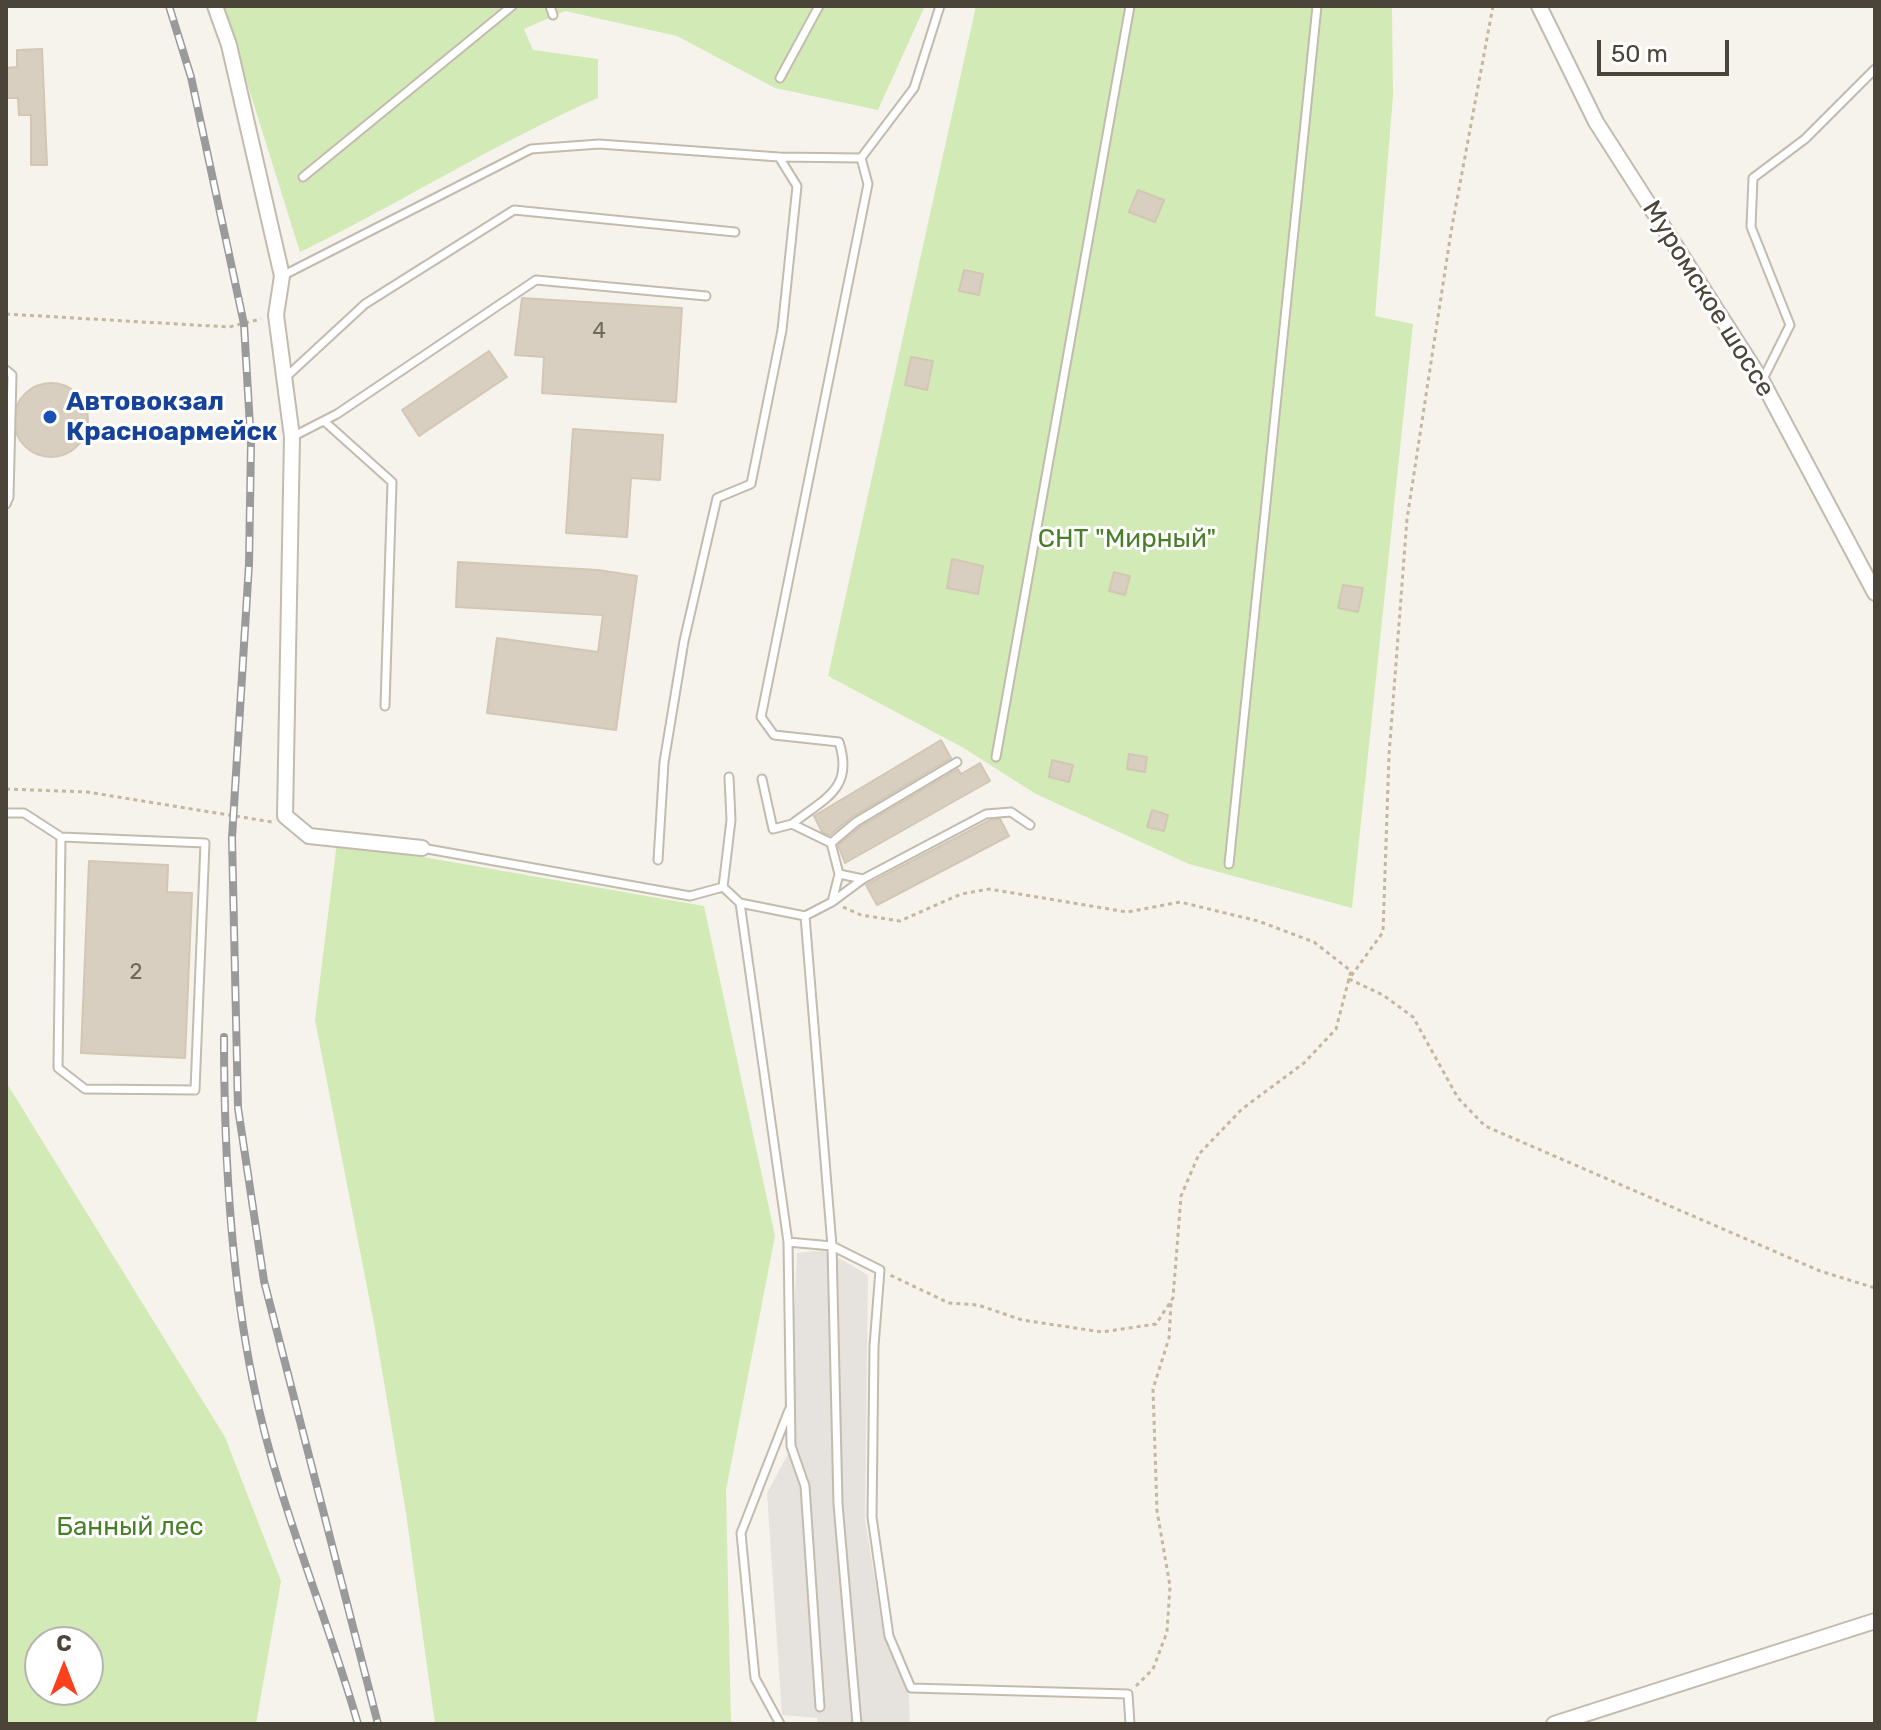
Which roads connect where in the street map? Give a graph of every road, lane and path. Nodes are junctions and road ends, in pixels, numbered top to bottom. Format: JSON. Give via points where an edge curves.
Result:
{"nodes":[{"id":1,"x":215,"y":6,"type":"edge"},
{"id":2,"x":512,"y":6,"type":"edge"},
{"id":3,"x":819,"y":6,"type":"edge"},
{"id":4,"x":940,"y":6,"type":"edge"},
{"id":5,"x":1130,"y":6,"type":"edge"},
{"id":6,"x":1317,"y":6,"type":"edge"},
{"id":7,"x":1493,"y":6,"type":"edge"},
{"id":8,"x":1539,"y":6,"type":"edge"},
{"id":9,"x":1875,"y":69,"type":"edge"},
{"id":10,"x":780,"y":78,"type":"dead end"},
{"id":11,"x":779,"y":157,"type":"junction"},
{"id":12,"x":861,"y":158,"type":"junction"},
{"id":13,"x":303,"y":177,"type":"dead end"},
{"id":14,"x":735,"y":232,"type":"dead end"},
{"id":15,"x":282,"y":276,"type":"junction"},
{"id":16,"x":706,"y":296,"type":"dead end"},
{"id":17,"x":6,"y":314,"type":"edge"},
{"id":18,"x":276,"y":315,"type":"junction"},
{"id":19,"x":6,"y":370,"type":"edge"},
{"id":20,"x":284,"y":379,"type":"junction"},
{"id":21,"x":1762,"y":381,"type":"junction"},
{"id":22,"x":324,"y":421,"type":"junction"},
{"id":23,"x":292,"y":437,"type":"junction"},
{"id":24,"x":6,"y":504,"type":"edge"},
{"id":25,"x":1875,"y":593,"type":"edge"},
{"id":26,"x":385,"y":706,"type":"dead end"},
{"id":27,"x":996,"y":757,"type":"dead end"},
{"id":28,"x":957,"y":762,"type":"dead end"},
{"id":29,"x":729,"y":777,"type":"dead end"},
{"id":30,"x":762,"y":779,"type":"dead end"},
{"id":31,"x":6,"y":789,"type":"edge"},
{"id":32,"x":6,"y":813,"type":"edge"},
{"id":33,"x":294,"y":824,"type":"junction"},
{"id":34,"x":792,"y":824,"type":"junction"},
{"id":35,"x":1030,"y":825,"type":"dead end"},
{"id":36,"x":61,"y":837,"type":"junction"},
{"id":37,"x":831,"y":843,"type":"junction"},
{"id":38,"x":422,"y":848,"type":"joint"},
{"id":39,"x":658,"y":860,"type":"dead end"},
{"id":40,"x":1229,"y":864,"type":"dead end"},
{"id":41,"x":839,"y":874,"type":"junction"},
{"id":42,"x":863,"y":879,"type":"junction"},
{"id":43,"x":723,"y":887,"type":"junction"},
{"id":44,"x":832,"y":902,"type":"junction"},
{"id":45,"x":740,"y":903,"type":"junction"},
{"id":46,"x":805,"y":916,"type":"junction"},
{"id":47,"x":1349,"y":979,"type":"junction"},
{"id":48,"x":788,"y":1242,"type":"junction"},
{"id":49,"x":832,"y":1246,"type":"junction"},
{"id":50,"x":880,"y":1270,"type":"junction"},
{"id":51,"x":1875,"y":1288,"type":"edge"},
{"id":52,"x":1171,"y":1301,"type":"junction"},
{"id":53,"x":790,"y":1408,"type":"junction"},
{"id":54,"x":1875,"y":1621,"type":"edge"},
{"id":55,"x":1128,"y":1694,"type":"junction"},
{"id":56,"x":820,"y":1707,"type":"dead end"},
{"id":57,"x":780,"y":1724,"type":"edge"},
{"id":58,"x":857,"y":1724,"type":"edge"},
{"id":59,"x":1130,"y":1724,"type":"edge"},
{"id":60,"x":1554,"y":1724,"type":"edge"}],
"edges":[{"from":1,"to":15,"type":"street","via":[[229,45]]},
{"from":2,"to":13,"type":"lane"},
{"from":3,"to":10,"type":"lane"},
{"from":4,"to":12,"type":"lane","via":[[914,88]]},
{"from":5,"to":27,"type":"lane"},
{"from":6,"to":40,"type":"lane"},
{"from":7,"to":47,"type":"path","via":[[1451,232],[1407,519],[1389,755],[1383,932]]},
{"from":8,"to":21,"type":"street","name":"Муромское шоссе","via":[[1596,122]]},
{"from":9,"to":21,"type":"lane","via":[[1805,139],[1753,178],[1751,227],[1790,325]]},
{"from":11,"to":12,"type":"lane"},
{"from":11,"to":15,"type":"lane","via":[[599,144],[531,149]]},
{"from":11,"to":39,"type":"lane","via":[[797,186],[782,330],[751,484],[717,498],[666,747]]},
{"from":12,"to":34,"type":"lane","via":[[868,184],[761,717],[774,735],[839,742],[846,765],[839,787]]},
{"from":14,"to":20,"type":"lane","via":[[514,210],[365,304]]},
{"from":15,"to":18,"type":"street"},
{"from":16,"to":22,"type":"lane","via":[[536,280]]},
{"from":17,"to":18,"type":"path","via":[[229,327]]},
{"from":18,"to":20,"type":"street"},
{"from":19,"to":24,"type":"lane","via":[[12,375]]},
{"from":20,"to":23,"type":"street"},
{"from":21,"to":25,"type":"street","name":"Муромское шоссе"},
{"from":22,"to":23,"type":"lane"},
{"from":22,"to":26,"type":"lane","via":[[392,482]]},
{"from":23,"to":33,"type":"street","via":[[285,816]]},
{"from":28,"to":37,"type":"lane","via":[[856,822]]},
{"from":29,"to":43,"type":"lane","via":[[731,820]]},
{"from":30,"to":34,"type":"lane","via":[[773,829]]},
{"from":31,"to":33,"type":"path","via":[[87,792]]},
{"from":32,"to":36,"type":"lane","via":[[24,813]]},
{"from":33,"to":38,"type":"street","via":[[309,836]]},
{"from":34,"to":37,"type":"lane"},
{"from":35,"to":42,"type":"lane","via":[[1011,812],[986,814]]},
{"from":36,"to":36,"type":"lane","via":[[205,843],[195,1090],[85,1089],[58,1068]]},
{"from":37,"to":41,"type":"lane"},
{"from":38,"to":43,"type":"lane","via":[[690,896]]},
{"from":41,"to":42,"type":"lane"},
{"from":41,"to":44,"type":"lane"},
{"from":42,"to":44,"type":"lane"},
{"from":43,"to":45,"type":"lane"},
{"from":44,"to":46,"type":"lane"},
{"from":44,"to":47,"type":"path","via":[[861,915],[900,921],[961,894],[989,889],[1127,912],[1180,902],[1258,921],[1314,942],[1351,971]]},
{"from":45,"to":46,"type":"lane"},
{"from":45,"to":48,"type":"lane"},
{"from":46,"to":49,"type":"lane"},
{"from":47,"to":51,"type":"path","via":[[1413,1017],[1458,1098],[1485,1126],[1820,1271]]},
{"from":47,"to":52,"type":"path","via":[[1336,1029],[1304,1063],[1242,1109],[1199,1154],[1181,1196]]},
{"from":48,"to":49,"type":"lane"},
{"from":48,"to":53,"type":"lane"},
{"from":49,"to":50,"type":"lane"},
{"from":49,"to":58,"type":"lane","via":[[838,1504]]},
{"from":50,"to":52,"type":"path","via":[[949,1303],[1102,1332],[1156,1324]]},
{"from":50,"to":55,"type":"lane","via":[[872,1517],[889,1636],[911,1688]]},
{"from":52,"to":55,"type":"path","via":[[1169,1338],[1153,1389],[1157,1511],[1170,1586],[1167,1632],[1153,1669]]},
{"from":53,"to":56,"type":"lane","via":[[791,1446],[805,1486]]},
{"from":53,"to":57,"type":"lane","via":[[741,1533],[755,1678]]},
{"from":54,"to":60,"type":"street"},
{"from":55,"to":59,"type":"lane"}]}
